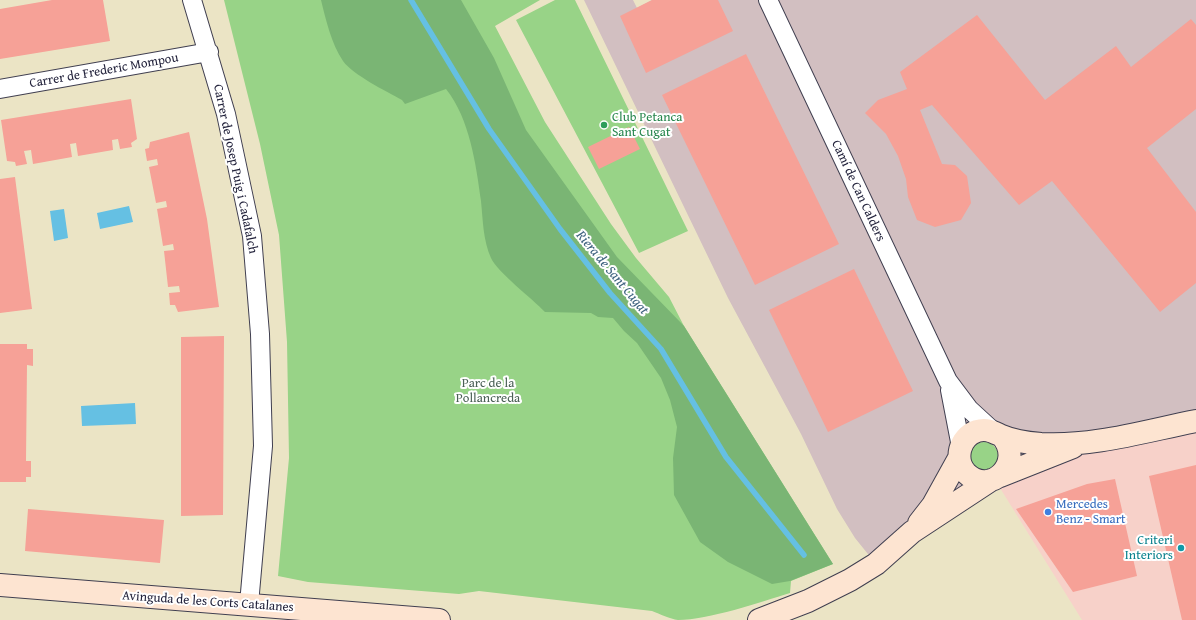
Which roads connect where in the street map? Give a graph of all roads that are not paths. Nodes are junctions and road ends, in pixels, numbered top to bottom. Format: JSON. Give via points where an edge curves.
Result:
{"nodes":[{"id":1,"x":192,"y":0,"type":"edge"},
{"id":2,"x":768,"y":0,"type":"edge"},
{"id":3,"x":209,"y":52,"type":"junction"},
{"id":4,"x":0,"y":89,"type":"edge"},
{"id":5,"x":948,"y":381,"type":"junction"},
{"id":6,"x":1196,"y":422,"type":"edge"},
{"id":7,"x":998,"y":434,"type":"junction"},
{"id":8,"x":1082,"y":444,"type":"junction"},
{"id":9,"x":960,"y":452,"type":"junction"},
{"id":10,"x":996,"y":478,"type":"junction"},
{"id":11,"x":912,"y":532,"type":"junction"},
{"id":12,"x":0,"y":586,"type":"edge"},
{"id":13,"x":249,"y":604,"type":"junction"},
{"id":14,"x":439,"y":620,"type":"edge"},
{"id":15,"x":759,"y":620,"type":"edge"}],
"edges":[{"from":1,"to":3,"type":"street","name":"Carrer de Josep Puig i Cadafalch"},
{"from":2,"to":5,"type":"street","name":"Camí de Can Calders"},
{"from":3,"to":4,"type":"street","name":"Carrer de Frederic Mompou"},
{"from":3,"to":13,"type":"street","name":"Carrer de Josep Puig i Cadafalch","via":[[226,114],[252,236],[260,334],[263,446]]},
{"from":5,"to":7,"type":"street","name":"Camí de Can Calders","via":[[969,409]]},
{"from":5,"to":9,"type":"street","name":"Camí de Can Calders","via":[[957,418]]},
{"from":6,"to":8,"type":"main road"},
{"from":7,"to":8,"type":"main road","via":[[1040,444]]},
{"from":7,"to":9,"type":"main road","via":[[983,430],[975,432],[968,436]]},
{"from":7,"to":10,"type":"main road","via":[[1009,446],[1010,454],[1009,463]]},
{"from":8,"to":10,"type":"main road"},
{"from":9,"to":10,"type":"main road","via":[[966,473],[982,481]]},
{"from":9,"to":11,"type":"main road","via":[[932,505]]},
{"from":10,"to":11,"type":"main road"},
{"from":11,"to":15,"type":"main road","via":[[876,564],[850,580],[808,601]]},
{"from":12,"to":13,"type":"main road","name":"Avinguda de les Corts Catalanes"},
{"from":13,"to":14,"type":"main road","name":"Avinguda de les Corts Catalanes"}]}
